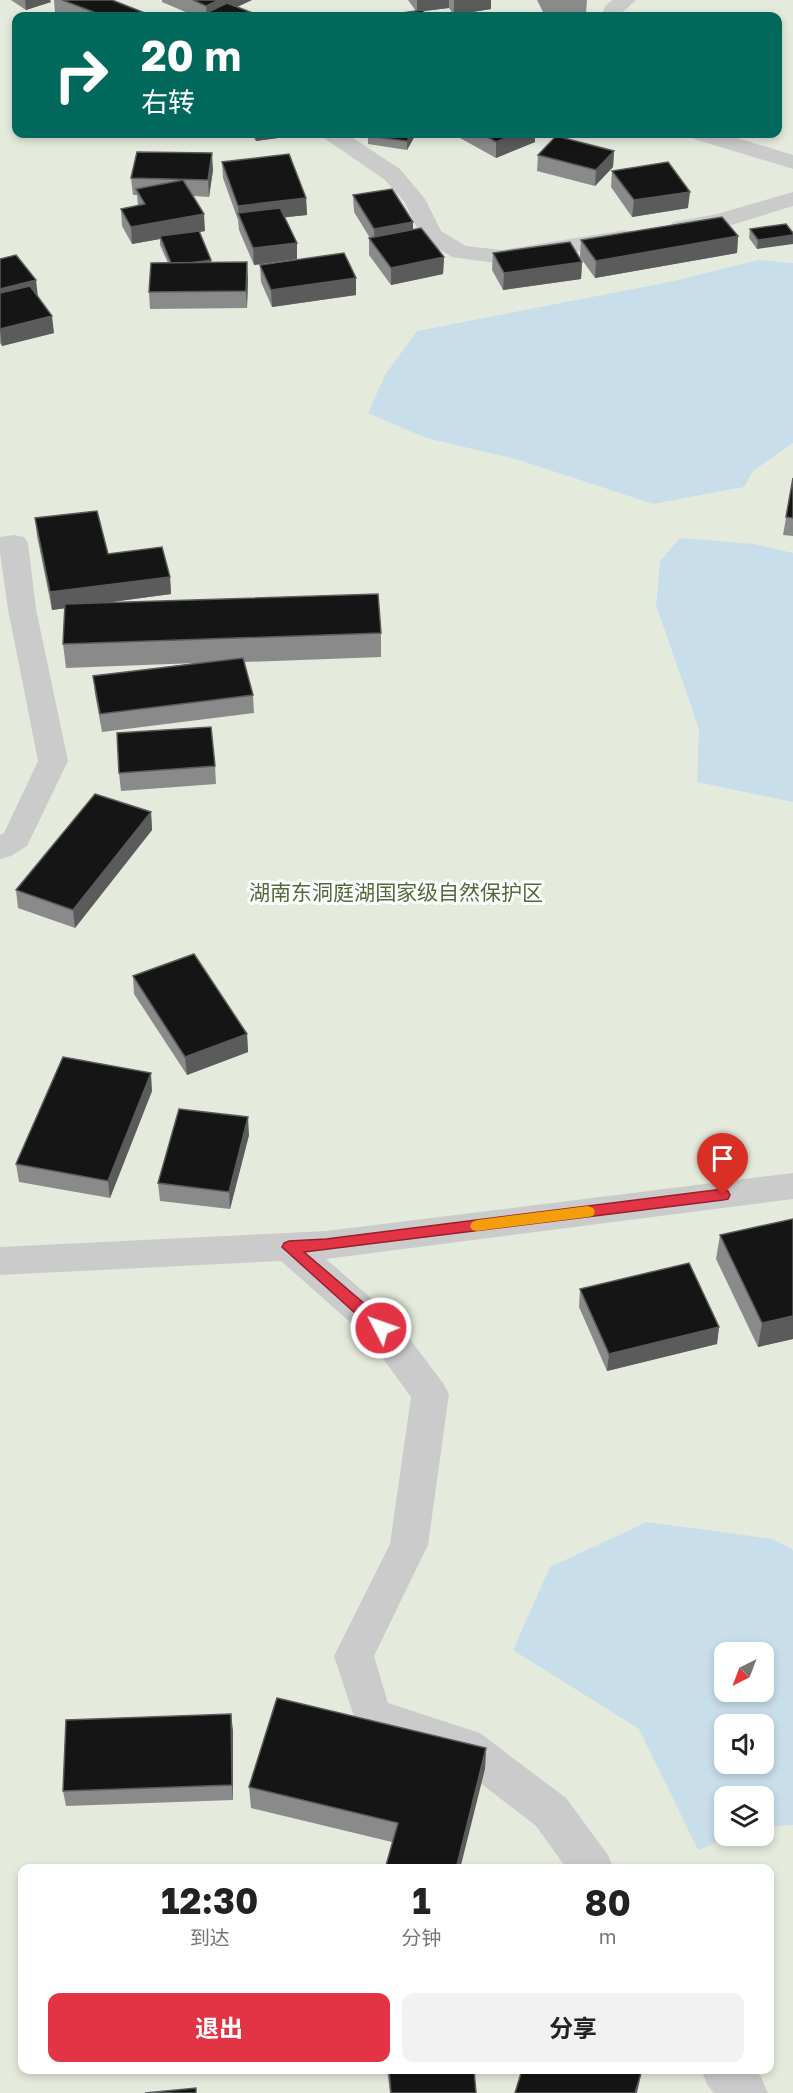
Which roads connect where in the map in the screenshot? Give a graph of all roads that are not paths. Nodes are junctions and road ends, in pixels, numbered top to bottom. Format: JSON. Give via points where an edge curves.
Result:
{"nodes":[{"id":1,"x":626,"y":0,"type":"edge"},
{"id":2,"x":612,"y":12,"type":"edge"},
{"id":3,"x":339,"y":138,"type":"edge"},
{"id":4,"x":715,"y":138,"type":"edge"},
{"id":5,"x":793,"y":162,"type":"edge"},
{"id":6,"x":790,"y":204,"type":"edge"},
{"id":7,"x":0,"y":545,"type":"edge"},
{"id":8,"x":0,"y":849,"type":"edge"},
{"id":9,"x":793,"y":1186,"type":"edge"},
{"id":10,"x":289,"y":1247,"type":"junction"},
{"id":11,"x":0,"y":1261,"type":"edge"},
{"id":12,"x":589,"y":1864,"type":"edge"},
{"id":13,"x":728,"y":2074,"type":"edge"},
{"id":14,"x":745,"y":2093,"type":"edge"}],
"edges":[{"from":1,"to":2,"type":"street"},
{"from":3,"to":6,"type":"street","via":[[392,174],[414,199],[431,235],[460,252],[502,257],[720,220]]},
{"from":4,"to":5,"type":"street"},
{"from":7,"to":8,"type":"street","via":[[14,543],[22,609],[53,761],[16,839]]},
{"from":9,"to":10,"type":"street"},
{"from":10,"to":11,"type":"street"},
{"from":10,"to":12,"type":"street","via":[[381,1328],[430,1394],[409,1545],[354,1656],[372,1716],[465,1746],[551,1812]]},
{"from":13,"to":14,"type":"street"}]}
